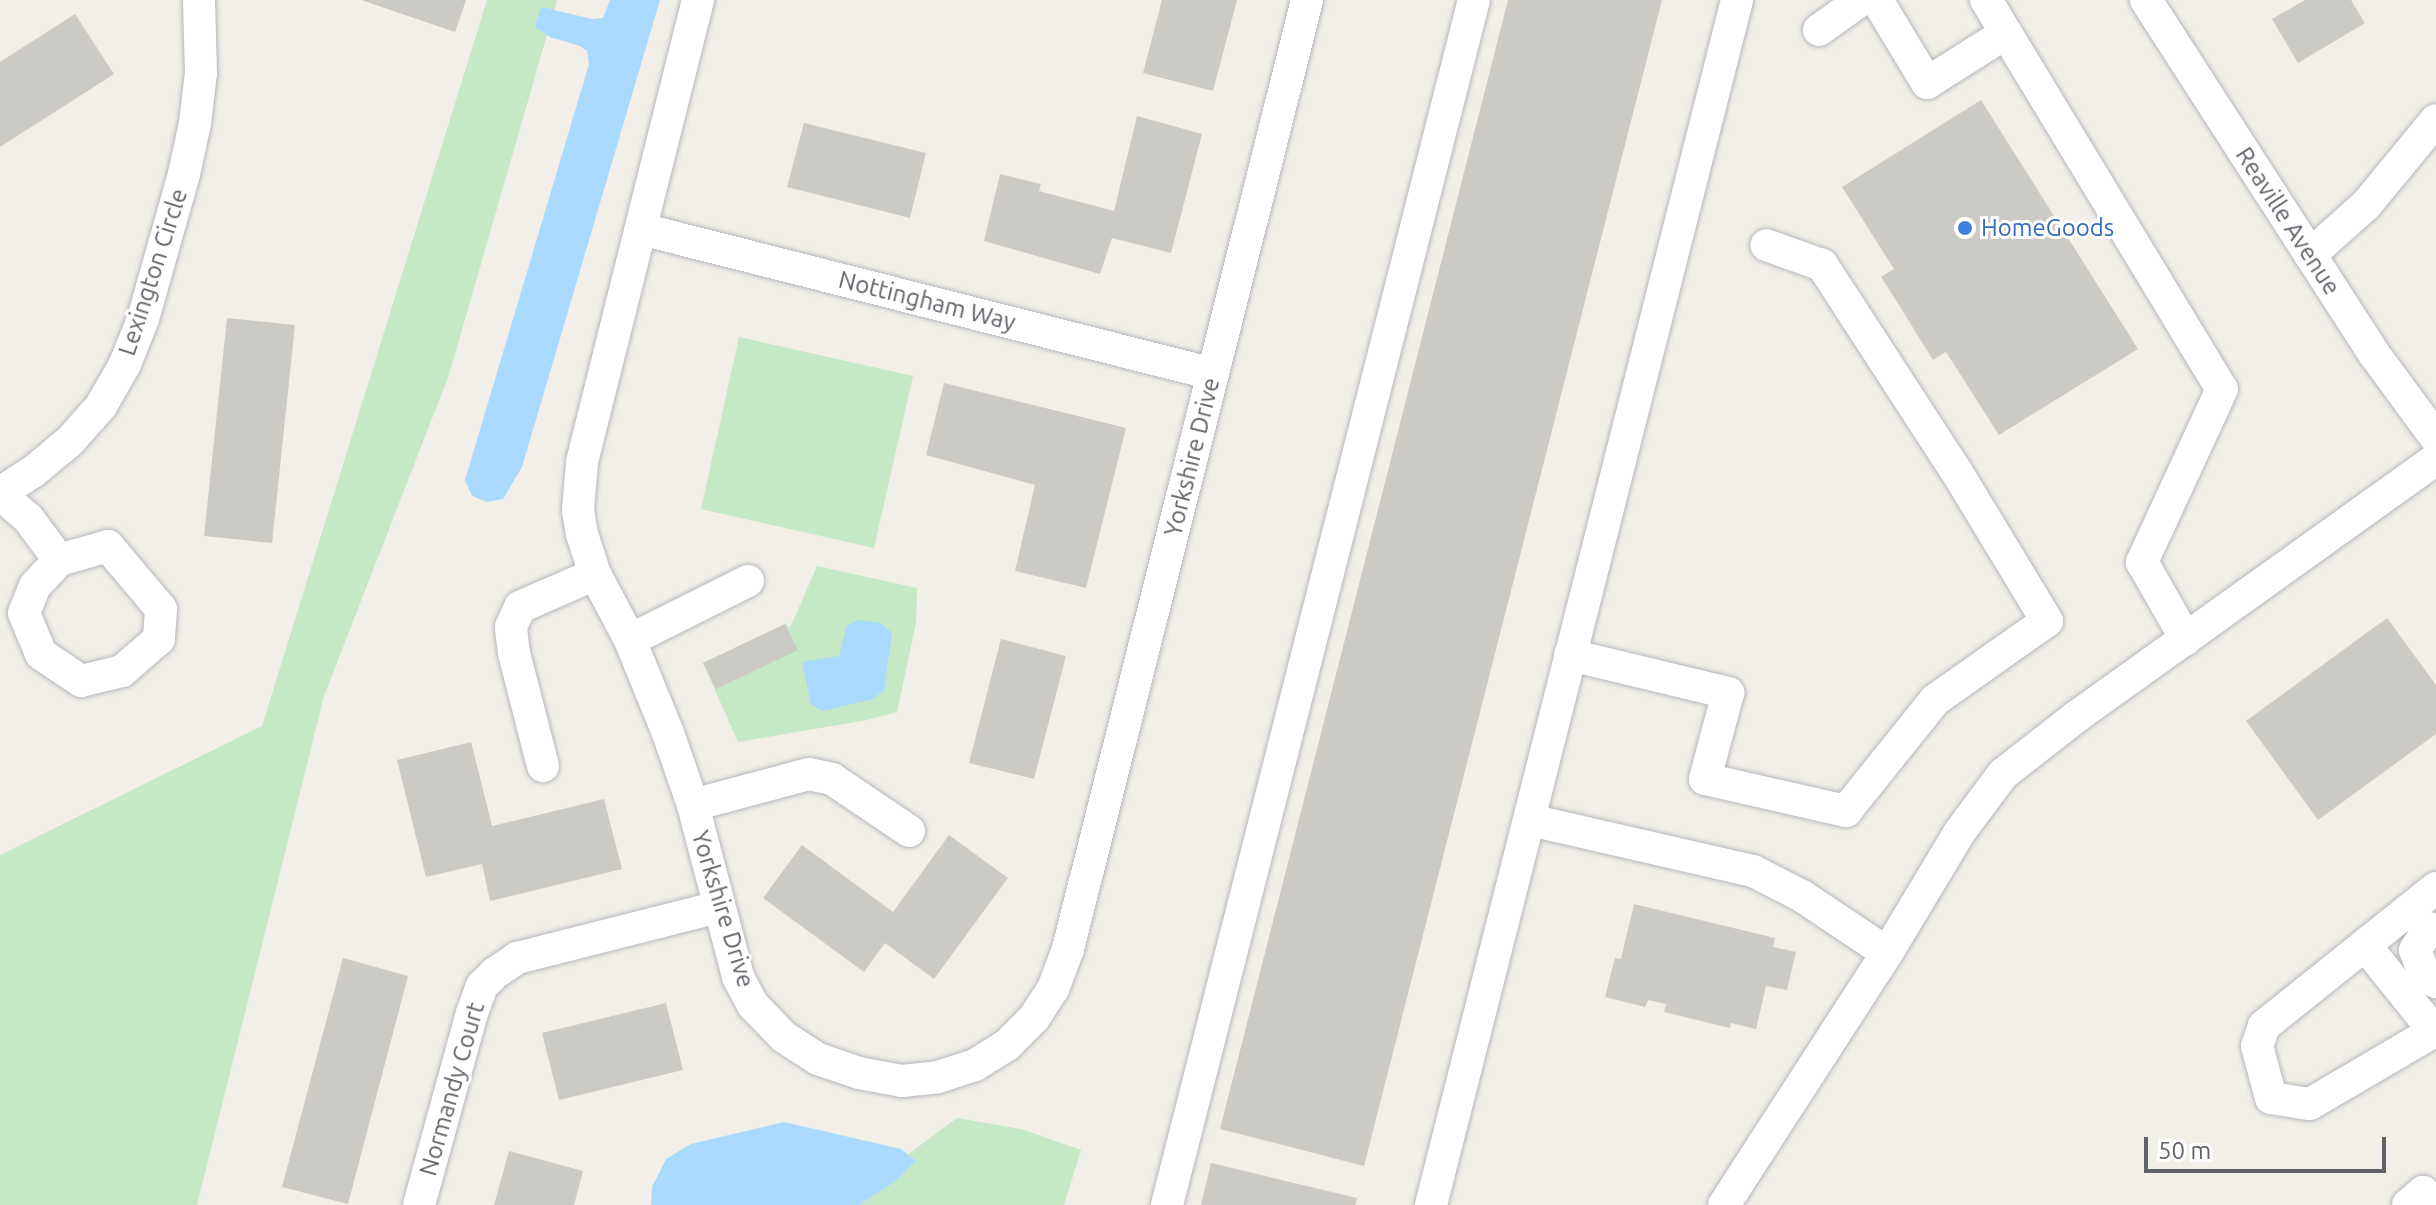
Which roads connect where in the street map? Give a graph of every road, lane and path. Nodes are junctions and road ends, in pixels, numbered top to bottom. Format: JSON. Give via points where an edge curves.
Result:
{"nodes":[{"id":1,"x":199,"y":0,"type":"edge"},
{"id":2,"x":698,"y":0,"type":"edge"},
{"id":3,"x":1307,"y":0,"type":"edge"},
{"id":4,"x":1474,"y":0,"type":"edge"},
{"id":5,"x":1737,"y":0,"type":"edge"},
{"id":6,"x":1861,"y":0,"type":"edge"},
{"id":7,"x":1877,"y":0,"type":"edge"},
{"id":8,"x":1986,"y":0,"type":"edge"},
{"id":9,"x":2146,"y":0,"type":"edge"},
{"id":10,"x":1819,"y":30,"type":"dead end"},
{"id":11,"x":2006,"y":33,"type":"junction"},
{"id":12,"x":2436,"y":120,"type":"edge"},
{"id":13,"x":641,"y":229,"type":"junction"},
{"id":14,"x":1766,"y":245,"type":"dead end"},
{"id":15,"x":2310,"y":255,"type":"junction"},
{"id":16,"x":1213,"y":374,"type":"junction"},
{"id":17,"x":2436,"y":438,"type":"edge"},
{"id":18,"x":2436,"y":459,"type":"edge"},
{"id":19,"x":0,"y":493,"type":"edge"},
{"id":20,"x":59,"y":560,"type":"junction"},
{"id":21,"x":595,"y":574,"type":"junction"},
{"id":22,"x":748,"y":581,"type":"dead end"},
{"id":23,"x":2186,"y":639,"type":"junction"},
{"id":24,"x":630,"y":640,"type":"junction"},
{"id":25,"x":1570,"y":655,"type":"junction"},
{"id":26,"x":543,"y":766,"type":"dead end"},
{"id":27,"x":693,"y":805,"type":"junction"},
{"id":28,"x":1530,"y":820,"type":"junction"},
{"id":29,"x":909,"y":831,"type":"dead end"},
{"id":30,"x":2436,"y":888,"type":"edge"},
{"id":31,"x":719,"y":907,"type":"junction"},
{"id":32,"x":2434,"y":929,"type":"edge"},
{"id":33,"x":2365,"y":945,"type":"junction"},
{"id":34,"x":1887,"y":953,"type":"junction"},
{"id":35,"x":2436,"y":982,"type":"edge"},
{"id":36,"x":2435,"y":1030,"type":"edge"},
{"id":37,"x":419,"y":1205,"type":"edge"},
{"id":38,"x":1167,"y":1205,"type":"edge"},
{"id":39,"x":1431,"y":1205,"type":"edge"},
{"id":40,"x":1724,"y":1205,"type":"edge"}],
"edges":[{"from":1,"to":19,"type":"street","name":"Lexington Circle","via":[[201,73],[195,123],[143,319],[125,364],[101,406],[70,441]]},
{"from":2,"to":13,"type":"street","name":"Yorkshire Drive"},
{"from":3,"to":16,"type":"street","name":"Yorkshire Drive"},
{"from":4,"to":38,"type":"street"},
{"from":5,"to":25,"type":"street"},
{"from":6,"to":10,"type":"street"},
{"from":7,"to":11,"type":"street","via":[[1927,83]]},
{"from":8,"to":11,"type":"street"},
{"from":9,"to":15,"type":"street","name":"Reaville Avenue"},
{"from":11,"to":23,"type":"street","via":[[2222,389],[2142,562]]},
{"from":12,"to":15,"type":"street","via":[[2366,205]]},
{"from":13,"to":16,"type":"street","name":"Nottingham Way"},
{"from":13,"to":21,"type":"street","name":"Yorkshire Drive","via":[[580,477],[578,510]]},
{"from":14,"to":25,"type":"street","via":[[1822,265],[2047,621],[1935,700],[1846,811],[1705,779],[1728,693]]},
{"from":15,"to":17,"type":"street","name":"Reaville Avenue"},
{"from":16,"to":31,"type":"street","name":"Yorkshire Drive","via":[[1068,949],[1053,989],[1034,1018],[986,1058],[938,1077],[902,1081],[818,1059],[784,1037],[753,1005],[738,977]]},
{"from":18,"to":23,"type":"street"},
{"from":19,"to":20,"type":"street","via":[[28,518]]},
{"from":20,"to":20,"type":"street","via":[[35,586],[24,613],[41,654],[81,681],[122,671],[159,639],[161,609],[108,546]]},
{"from":21,"to":24,"type":"street","name":"Yorkshire Drive"},
{"from":21,"to":26,"type":"street","via":[[520,607],[511,627]]},
{"from":22,"to":24,"type":"street"},
{"from":23,"to":34,"type":"street","via":[[2003,774],[1959,833]]},
{"from":24,"to":27,"type":"street","name":"Yorkshire Drive"},
{"from":25,"to":28,"type":"street"},
{"from":27,"to":29,"type":"street","via":[[809,774],[832,779]]},
{"from":27,"to":31,"type":"street","name":"Yorkshire Drive"},
{"from":28,"to":34,"type":"street","via":[[1753,871],[1802,896]]},
{"from":28,"to":39,"type":"street"},
{"from":30,"to":33,"type":"street"},
{"from":31,"to":37,"type":"street","name":"Normandy Court","via":[[517,958],[495,973],[482,986],[472,1013]]},
{"from":32,"to":35,"type":"street","via":[[2415,950],[2425,976]]},
{"from":33,"to":36,"type":"street"},
{"from":33,"to":36,"type":"street","via":[[2264,1026],[2257,1046],[2271,1098],[2310,1104]]},
{"from":34,"to":40,"type":"street"}]}
